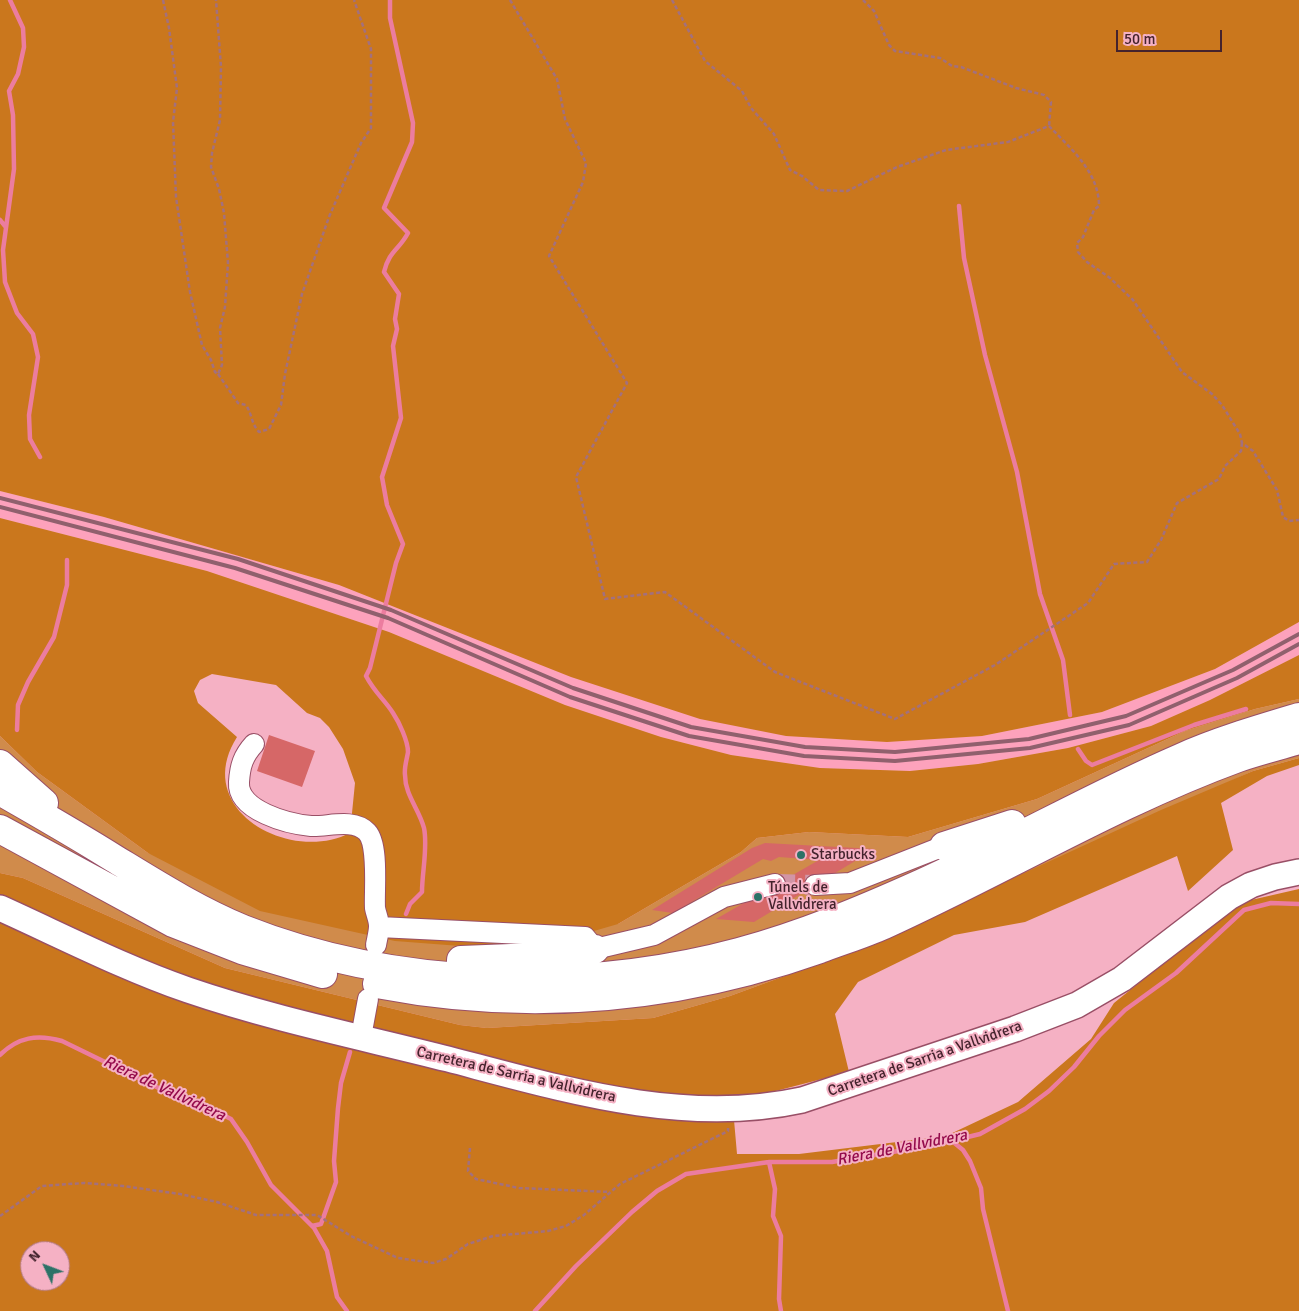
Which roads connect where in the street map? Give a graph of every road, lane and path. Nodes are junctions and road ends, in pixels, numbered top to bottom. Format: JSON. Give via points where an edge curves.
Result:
{"nodes":[{"id":1,"x":163,"y":0,"type":"edge"},
{"id":2,"x":216,"y":0,"type":"edge"},
{"id":3,"x":354,"y":0,"type":"edge"},
{"id":4,"x":510,"y":0,"type":"edge"},
{"id":5,"x":672,"y":0,"type":"edge"},
{"id":6,"x":863,"y":0,"type":"edge"},
{"id":7,"x":1049,"y":126,"type":"junction"},
{"id":8,"x":218,"y":374,"type":"junction"},
{"id":9,"x":1242,"y":442,"type":"junction"},
{"id":10,"x":1299,"y":520,"type":"edge"},
{"id":11,"x":1299,"y":717,"type":"edge"},
{"id":12,"x":1299,"y":740,"type":"edge"},
{"id":13,"x":254,"y":744,"type":"dead end"},
{"id":14,"x":0,"y":764,"type":"edge"},
{"id":15,"x":0,"y":791,"type":"edge"},
{"id":16,"x":1085,"y":802,"type":"junction"},
{"id":17,"x":0,"y":829,"type":"edge"},
{"id":18,"x":944,"y":846,"type":"joint"},
{"id":19,"x":112,"y":857,"type":"junction"},
{"id":20,"x":1299,"y":872,"type":"edge"},
{"id":21,"x":775,"y":884,"type":"tunnel mouth"},
{"id":22,"x":815,"y":885,"type":"tunnel mouth"},
{"id":23,"x":0,"y":908,"type":"edge"},
{"id":24,"x":378,"y":946,"type":"junction"},
{"id":25,"x":595,"y":949,"type":"junction"},
{"id":26,"x":368,"y":999,"type":"dead end"},
{"id":27,"x":361,"y":1037,"type":"junction"},
{"id":28,"x":731,"y":1109,"type":"junction"},
{"id":29,"x":470,"y":1148,"type":"dead end"},
{"id":30,"x":612,"y":1192,"type":"junction"},
{"id":31,"x":0,"y":1216,"type":"edge"}],
"edges":[{"from":1,"to":8,"type":"path","via":[[170,28],[177,88],[174,177],[190,292],[202,344]]},
{"from":2,"to":8,"type":"path","via":[[221,67],[220,120],[211,167],[224,213],[228,263],[220,328],[222,366]]},
{"from":3,"to":8,"type":"path","via":[[371,49],[371,128],[361,143],[329,217],[292,337],[281,405],[269,428],[259,432],[252,424],[246,405],[238,403]]},
{"from":4,"to":9,"type":"path","via":[[557,79],[564,119],[586,164],[583,182],[549,256],[627,382],[576,478],[604,599],[665,592],[775,672],[895,719],[995,665],[1088,603],[1114,564],[1148,562],[1177,502],[1219,479],[1225,466],[1241,451]]},
{"from":5,"to":7,"type":"path","via":[[704,61],[742,91],[751,108],[774,134],[790,170],[819,190],[847,191],[897,167],[946,150],[1008,142]]},
{"from":6,"to":7,"type":"path","via":[[874,11],[889,45],[896,51],[940,58],[952,66],[1044,94],[1051,102]]},
{"from":7,"to":9,"type":"path","via":[[1093,176],[1099,196],[1099,206],[1094,210],[1084,237],[1077,243],[1078,252],[1133,300],[1182,372],[1222,405]]},
{"from":9,"to":10,"type":"path","via":[[1252,451],[1277,490],[1283,517],[1289,521]]},
{"from":11,"to":16,"type":"highway","via":[[1182,756]]},
{"from":12,"to":17,"type":"highway","via":[[1240,758],[1169,786],[882,926],[822,948],[737,975],[670,988],[572,999],[444,995],[330,975],[279,962],[210,940],[173,923]]},
{"from":13,"to":24,"type":"lane","via":[[244,754],[239,787],[245,800],[256,810],[297,824],[356,826],[367,832],[373,846]]},
{"from":14,"to":19,"type":"highway"},
{"from":15,"to":19,"type":"highway"},
{"from":16,"to":18,"type":"highway"},
{"from":16,"to":24,"type":"highway","via":[[926,881],[836,920],[780,940],[694,962],[610,975],[558,978],[438,974]]},
{"from":18,"to":22,"type":"lane","via":[[850,883]]},
{"from":19,"to":24,"type":"highway","via":[[201,910],[296,947]]},
{"from":20,"to":28,"type":"main road","name":"Carretera de Sarria a Vallvidrera","via":[[1251,885],[1229,897],[1122,979],[1077,1005],[802,1100]]},
{"from":21,"to":25,"type":"lane","via":[[724,897],[654,935]]},
{"from":23,"to":27,"type":"main road","name":"Carretera de Sarria a Vallvidrera","via":[[188,990]]},
{"from":24,"to":25,"type":"lane","via":[[586,937]]},
{"from":24,"to":25,"type":"highway","via":[[396,961],[562,956]]},
{"from":26,"to":27,"type":"lane"},
{"from":27,"to":28,"type":"main road","name":"Carretera de Sarria a Vallvidrera","via":[[578,1093],[653,1104]]},
{"from":28,"to":30,"type":"path","via":[[728,1131],[637,1175]]},
{"from":29,"to":30,"type":"path","via":[[468,1171],[476,1179],[520,1188]]},
{"from":30,"to":31,"type":"path","via":[[566,1226],[548,1231],[493,1236],[468,1244],[446,1259],[433,1263],[398,1258],[351,1236],[317,1215],[256,1215],[218,1202],[123,1186],[84,1183],[42,1186]]}]}
